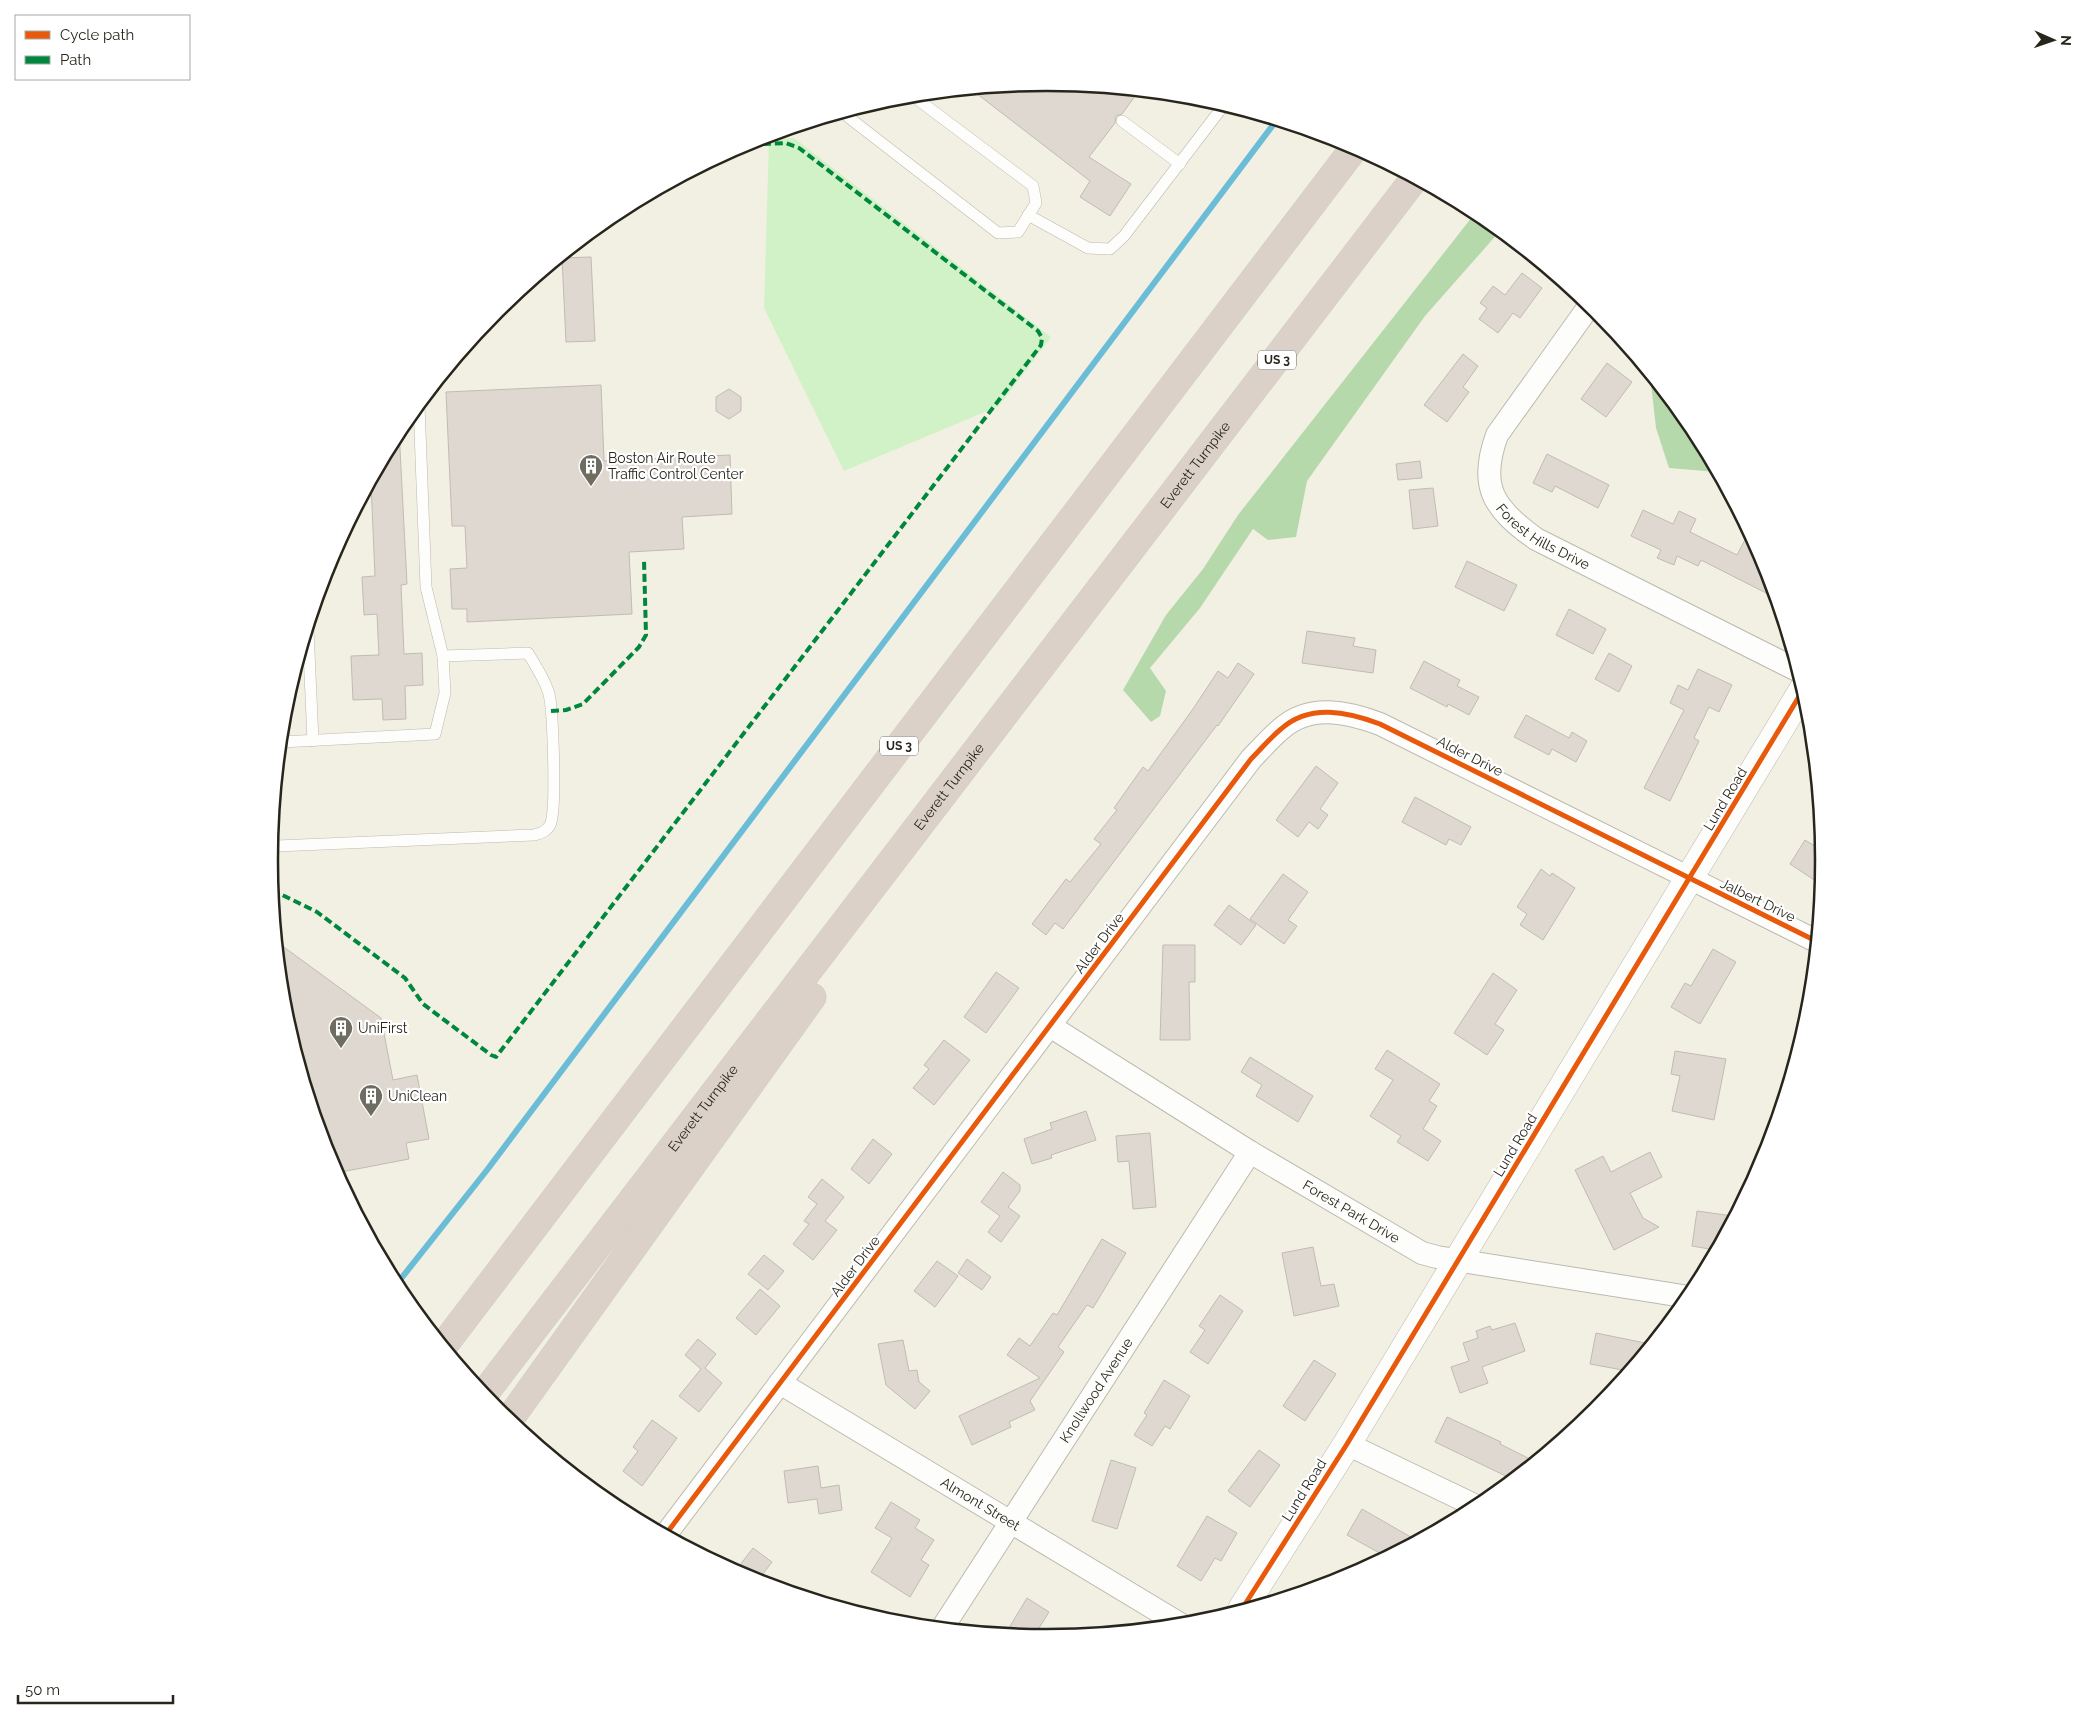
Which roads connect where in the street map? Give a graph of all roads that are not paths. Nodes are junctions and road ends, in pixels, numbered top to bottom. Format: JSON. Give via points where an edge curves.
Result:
{"nodes":[{"id":1,"x":921,"y":102,"type":"edge"},
{"id":2,"x":1219,"y":111,"type":"edge"},
{"id":3,"x":848,"y":117,"type":"edge"},
{"id":4,"x":1122,"y":121,"type":"dead end"},
{"id":5,"x":1350,"y":154,"type":"edge"},
{"id":6,"x":1180,"y":164,"type":"junction"},
{"id":7,"x":1411,"y":183,"type":"edge"},
{"id":8,"x":1028,"y":215,"type":"junction"},
{"id":9,"x":1585,"y":312,"type":"edge"},
{"id":10,"x":419,"y":416,"type":"edge"},
{"id":11,"x":1140,"y":541,"type":"junction"},
{"id":12,"x":309,"y":646,"type":"edge"},
{"id":13,"x":443,"y":656,"type":"junction"},
{"id":14,"x":1790,"y":666,"type":"edge"},
{"id":15,"x":1798,"y":699,"type":"edge"},
{"id":16,"x":313,"y":741,"type":"junction"},
{"id":17,"x":287,"y":742,"type":"edge"},
{"id":18,"x":278,"y":845,"type":"edge"},
{"id":19,"x":1690,"y":879,"type":"junction"},
{"id":20,"x":1811,"y":939,"type":"edge"},
{"id":21,"x":1050,"y":1026,"type":"junction"},
{"id":22,"x":1250,"y":1152,"type":"junction"},
{"id":23,"x":1457,"y":1261,"type":"junction"},
{"id":24,"x":1680,"y":1295,"type":"edge"},
{"id":25,"x":447,"y":1341,"type":"edge"},
{"id":26,"x":780,"y":1383,"type":"junction"},
{"id":27,"x":488,"y":1388,"type":"edge"},
{"id":28,"x":514,"y":1414,"type":"edge"},
{"id":29,"x":1347,"y":1444,"type":"junction"},
{"id":30,"x":1469,"y":1502,"type":"edge"},
{"id":31,"x":1011,"y":1523,"type":"junction"},
{"id":32,"x":669,"y":1530,"type":"edge"},
{"id":33,"x":1246,"y":1603,"type":"edge"},
{"id":34,"x":1170,"y":1618,"type":"edge"},
{"id":35,"x":946,"y":1622,"type":"edge"}],
"edges":[{"from":1,"to":8,"type":"lane","via":[[1033,186],[1036,204]]},
{"from":2,"to":6,"type":"lane"},
{"from":3,"to":8,"type":"lane","via":[[998,234],[1018,232]]},
{"from":4,"to":6,"type":"lane"},
{"from":5,"to":25,"type":"highway","number":"US 3"},
{"from":6,"to":8,"type":"lane","via":[[1124,236],[1110,249],[1088,248]]},
{"from":7,"to":11,"type":"highway","name":"Everett Turnpike","number":"US 3"},
{"from":9,"to":14,"type":"street","name":"Forest Hills Drive","via":[[1496,435],[1488,457],[1489,482],[1498,505],[1515,524],[1536,538]]},
{"from":10,"to":13,"type":"lane","via":[[426,587]]},
{"from":11,"to":27,"type":"highway","name":"Everett Turnpike","number":"US 3"},
{"from":11,"to":28,"type":"highway"},
{"from":12,"to":16,"type":"lane"},
{"from":13,"to":16,"type":"lane","via":[[445,693],[435,734]]},
{"from":13,"to":18,"type":"lane","via":[[528,653],[544,678],[550,696],[554,776],[554,812],[544,832],[534,835]]},
{"from":15,"to":19,"type":"street","name":"Lund Road"},
{"from":16,"to":17,"type":"lane"},
{"from":19,"to":20,"type":"street","name":"Jalbert Drive"},
{"from":19,"to":21,"type":"street","name":"Alder Drive","via":[[1380,724],[1358,715],[1334,711],[1310,714],[1282,727],[1251,760]]},
{"from":19,"to":23,"type":"street","name":"Lund Road"},
{"from":21,"to":22,"type":"street","name":"Forest Park Drive"},
{"from":21,"to":26,"type":"street","name":"Alder Drive"},
{"from":22,"to":23,"type":"street","name":"Forest Park Drive","via":[[1422,1253]]},
{"from":22,"to":31,"type":"street","name":"Knollwood Avenue"},
{"from":23,"to":24,"type":"street","name":"Forest Park Drive","via":[[1506,1266]]},
{"from":23,"to":29,"type":"street","name":"Lund Road"},
{"from":26,"to":31,"type":"street","name":"Almont Street"},
{"from":26,"to":32,"type":"street","name":"Alder Drive"},
{"from":29,"to":30,"type":"street"},
{"from":29,"to":33,"type":"street","name":"Lund Road"},
{"from":31,"to":34,"type":"street","name":"Almont Street"},
{"from":31,"to":35,"type":"street","name":"Knollwood Avenue"}]}
